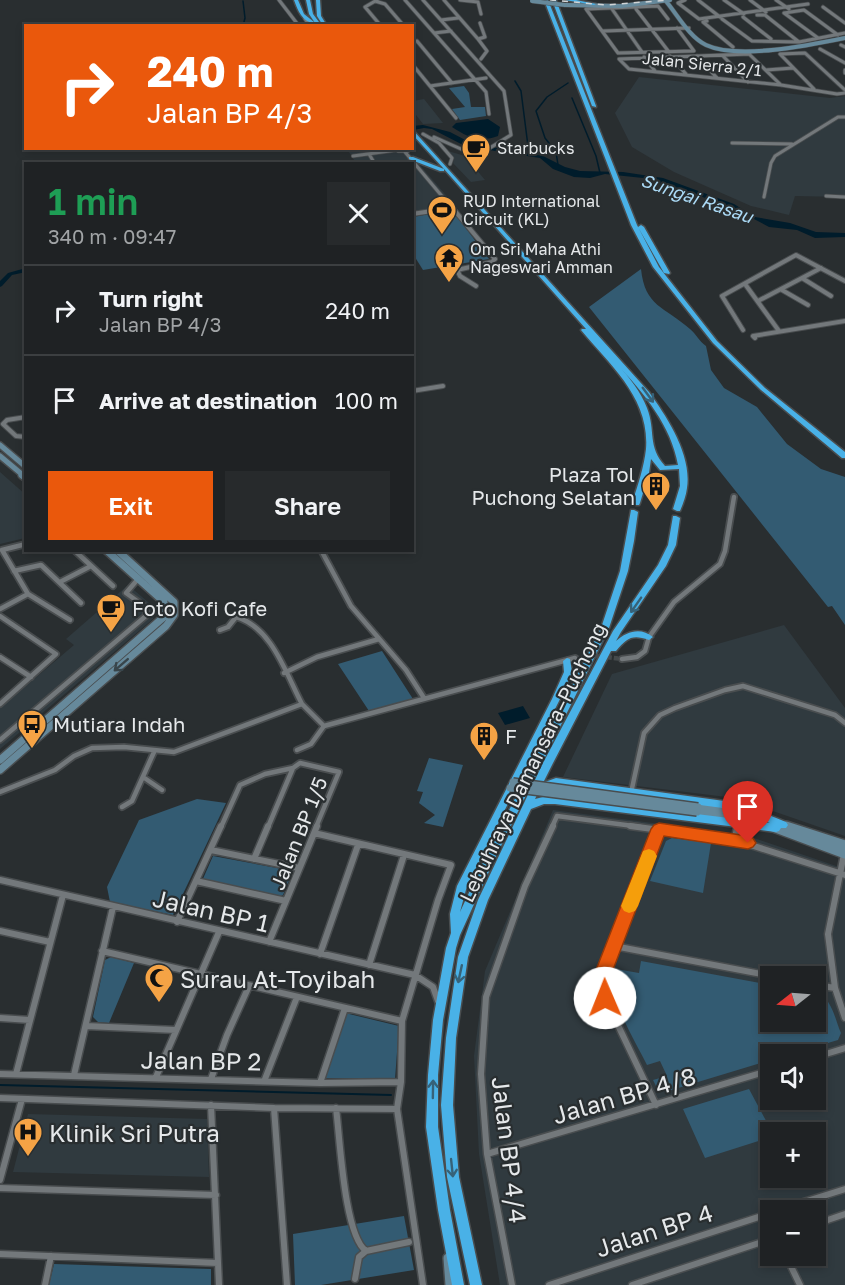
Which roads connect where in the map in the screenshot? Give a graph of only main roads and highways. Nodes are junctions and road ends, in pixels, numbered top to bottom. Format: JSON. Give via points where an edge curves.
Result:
{"nodes":[{"id":1,"x":296,"y":0,"type":"edge"},
{"id":2,"x":303,"y":0,"type":"edge"},
{"id":3,"x":308,"y":0,"type":"edge"},
{"id":4,"x":318,"y":0,"type":"edge"},
{"id":5,"x":545,"y":0,"type":"edge"},
{"id":6,"x":554,"y":0,"type":"edge"},
{"id":7,"x":566,"y":2,"type":"edge"},
{"id":8,"x":594,"y":4,"type":"road end"},
{"id":9,"x":311,"y":24,"type":"edge"},
{"id":10,"x":311,"y":24,"type":"edge"},
{"id":11,"x":318,"y":24,"type":"edge"},
{"id":12,"x":325,"y":24,"type":"edge"},
{"id":13,"x":415,"y":130,"type":"edge"},
{"id":14,"x":411,"y":158,"type":"road end"},
{"id":15,"x":424,"y":163,"type":"junction"},
{"id":16,"x":417,"y":166,"type":"road end"},
{"id":17,"x":615,"y":167,"type":"junction"},
{"id":18,"x":442,"y":170,"type":"junction"},
{"id":19,"x":495,"y":221,"type":"junction"},
{"id":20,"x":660,"y":267,"type":"junction"},
{"id":21,"x":650,"y":447,"type":"junction"},
{"id":22,"x":845,"y":451,"type":"edge"},
{"id":23,"x":845,"y":456,"type":"edge"},
{"id":24,"x":681,"y":467,"type":"junction"},
{"id":25,"x":649,"y":637,"type":"road end"},
{"id":26,"x":605,"y":658,"type":"junction"},
{"id":27,"x":571,"y":660,"type":"road end"},
{"id":28,"x":582,"y":671,"type":"junction"},
{"id":29,"x":556,"y":699,"type":"junction"},
{"id":30,"x":533,"y":744,"type":"junction"},
{"id":31,"x":548,"y":763,"type":"junction"},
{"id":32,"x":556,"y":782,"type":"junction"},
{"id":33,"x":555,"y":800,"type":"junction"},
{"id":34,"x":527,"y":807,"type":"junction"},
{"id":35,"x":479,"y":851,"type":"junction"},
{"id":36,"x":454,"y":935,"type":"junction"},
{"id":37,"x":444,"y":1210,"type":"joint"},
{"id":38,"x":458,"y":1285,"type":"edge"},
{"id":39,"x":476,"y":1285,"type":"edge"}],
"edges":[{"from":1,"to":9,"type":"highway"},
{"from":2,"to":10,"type":"highway"},
{"from":3,"to":11,"type":"highway"},
{"from":4,"to":12,"type":"highway","via":[[319,15]]},
{"from":5,"to":17,"type":"highway"},
{"from":6,"to":17,"type":"highway"},
{"from":7,"to":8,"type":"highway"},
{"from":13,"to":18,"type":"highway","name":"Lebuhraya Damansara–Puchong"},
{"from":13,"to":19,"type":"highway","name":"Lebuhraya Damansara–Puchong"},
{"from":13,"to":19,"type":"highway","via":[[493,212]]},
{"from":14,"to":15,"type":"highway"},
{"from":15,"to":16,"type":"highway"},
{"from":15,"to":18,"type":"highway"},
{"from":17,"to":20,"type":"highway"},
{"from":18,"to":21,"type":"highway","name":"Lebuhraya Damansara–Puchong","via":[[622,372],[650,424]]},
{"from":19,"to":24,"type":"highway","name":"Lebuhraya Damansara–Puchong","one_way":true,"via":[[647,393],[671,431]]},
{"from":20,"to":22,"type":"highway","via":[[720,340],[768,388]]},
{"from":20,"to":23,"type":"highway","via":[[715,342],[763,389]]},
{"from":21,"to":24,"type":"highway","via":[[663,468]]},
{"from":21,"to":28,"type":"highway","name":"Lebuhraya Damansara–Puchong","via":[[613,606]]},
{"from":24,"to":26,"type":"highway","name":"Lebuhraya Damansara–Puchong","one_way":true,"via":[[684,485],[672,546],[617,632]]},
{"from":25,"to":26,"type":"highway","via":[[640,633],[626,636]]},
{"from":26,"to":31,"type":"highway","name":"Lebuhraya Damansara–Puchong"},
{"from":27,"to":29,"type":"highway"},
{"from":28,"to":29,"type":"highway"},
{"from":28,"to":36,"type":"highway","name":"Lebuhraya Damansara–Puchong"},
{"from":29,"to":30,"type":"highway"},
{"from":30,"to":35,"type":"highway"},
{"from":30,"to":35,"type":"highway","via":[[507,782]]},
{"from":31,"to":32,"type":"highway"},
{"from":31,"to":34,"type":"highway","name":"Lebuhraya Damansara–Puchong"},
{"from":32,"to":33,"type":"highway","via":[[548,784],[545,791]]},
{"from":32,"to":33,"type":"highway","via":[[739,807],[780,826]]},
{"from":33,"to":34,"type":"highway"},
{"from":34,"to":39,"type":"highway","name":"Lebuhraya Damansara–Puchong","one_way":true,"via":[[471,931],[457,988],[451,1038],[449,1141]]},
{"from":35,"to":36,"type":"highway","via":[[457,905]]},
{"from":37,"to":36,"type":"highway","name":"Lebuhraya Damansara–Puchong","one_way":true,"via":[[432,1127],[433,1075],[438,1020]]},
{"from":37,"to":38,"type":"highway","name":"Lebuhraya Damansara–Puchong"}]}
